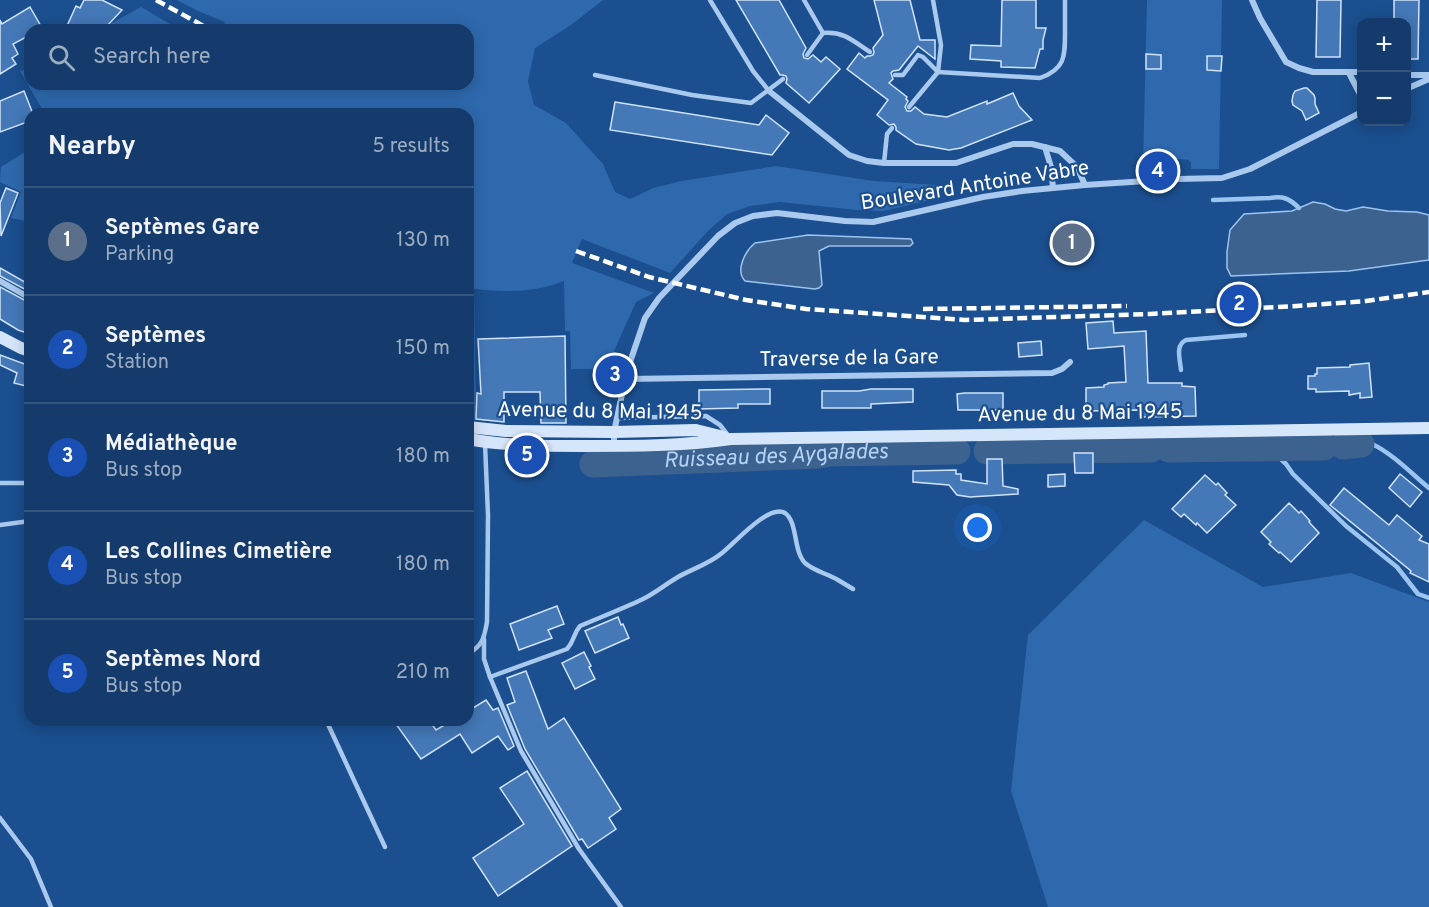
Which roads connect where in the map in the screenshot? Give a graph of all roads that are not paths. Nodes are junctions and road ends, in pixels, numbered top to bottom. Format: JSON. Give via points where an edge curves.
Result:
{"nodes":[{"id":1,"x":710,"y":0,"type":"edge"},
{"id":2,"x":804,"y":0,"type":"edge"},
{"id":3,"x":933,"y":0,"type":"edge"},
{"id":4,"x":1065,"y":0,"type":"edge"},
{"id":5,"x":1252,"y":0,"type":"edge"},
{"id":6,"x":823,"y":33,"type":"junction"},
{"id":7,"x":870,"y":52,"type":"dead end"},
{"id":8,"x":807,"y":55,"type":"dead end"},
{"id":9,"x":938,"y":72,"type":"junction"},
{"id":10,"x":1357,"y":72,"type":"edge"},
{"id":11,"x":1349,"y":73,"type":"junction"},
{"id":12,"x":596,"y":75,"type":"dead end"},
{"id":13,"x":896,"y":75,"type":"dead end"},
{"id":14,"x":1411,"y":75,"type":"edge"},
{"id":15,"x":1429,"y":77,"type":"edge"},
{"id":16,"x":783,"y":79,"type":"dead end"},
{"id":17,"x":1411,"y":87,"type":"edge"},
{"id":18,"x":1357,"y":88,"type":"edge"},
{"id":19,"x":769,"y":91,"type":"junction"},
{"id":20,"x":909,"y":107,"type":"dead end"},
{"id":21,"x":1357,"y":115,"type":"edge"},
{"id":22,"x":892,"y":128,"type":"dead end"},
{"id":23,"x":1045,"y":147,"type":"junction"},
{"id":24,"x":884,"y":163,"type":"junction"},
{"id":25,"x":1085,"y":184,"type":"junction"},
{"id":26,"x":1053,"y":188,"type":"junction"},
{"id":27,"x":0,"y":281,"type":"edge"},
{"id":28,"x":24,"y":295,"type":"edge"},
{"id":29,"x":0,"y":337,"type":"edge"},
{"id":30,"x":24,"y":349,"type":"edge"},
{"id":31,"x":1070,"y":362,"type":"dead end"},
{"id":32,"x":626,"y":379,"type":"junction"},
{"id":33,"x":617,"y":418,"type":"junction"},
{"id":34,"x":1429,"y":428,"type":"edge"},
{"id":35,"x":474,"y":430,"type":"edge"},
{"id":36,"x":614,"y":432,"type":"junction"},
{"id":37,"x":485,"y":436,"type":"junction"},
{"id":38,"x":474,"y":438,"type":"edge"},
{"id":39,"x":731,"y":439,"type":"junction"},
{"id":40,"x":614,"y":446,"type":"junction"},
{"id":41,"x":0,"y":483,"type":"edge"},
{"id":42,"x":24,"y":483,"type":"edge"},
{"id":43,"x":24,"y":522,"type":"edge"},
{"id":44,"x":0,"y":525,"type":"edge"},
{"id":45,"x":854,"y":590,"type":"dead end"},
{"id":46,"x":484,"y":639,"type":"junction"},
{"id":47,"x":474,"y":651,"type":"edge"},
{"id":48,"x":490,"y":677,"type":"junction"},
{"id":49,"x":329,"y":726,"type":"edge"},
{"id":50,"x":0,"y":818,"type":"edge"},
{"id":51,"x":385,"y":847,"type":"dead end"},
{"id":52,"x":51,"y":907,"type":"edge"},
{"id":53,"x":621,"y":907,"type":"edge"}],
"edges":[{"from":1,"to":19,"type":"lane"},
{"from":2,"to":6,"type":"lane"},
{"from":3,"to":9,"type":"lane","via":[[940,45]]},
{"from":4,"to":9,"type":"lane","via":[[1065,55],[1052,74],[1040,78]]},
{"from":5,"to":11,"type":"street","via":[[1286,62],[1313,72]]},
{"from":6,"to":7,"type":"lane","via":[[847,36]]},
{"from":6,"to":8,"type":"lane"},
{"from":9,"to":13,"type":"lane","via":[[918,55],[903,75]]},
{"from":9,"to":20,"type":"lane"},
{"from":10,"to":11,"type":"street"},
{"from":11,"to":18,"type":"street"},
{"from":12,"to":19,"type":"lane","via":[[752,103]]},
{"from":14,"to":15,"type":"street"},
{"from":15,"to":17,"type":"street"},
{"from":16,"to":19,"type":"lane"},
{"from":19,"to":24,"type":"street","via":[[849,155]]},
{"from":21,"to":25,"type":"street","name":"Boulevard Antoine Vabre","via":[[1250,170],[1222,178]]},
{"from":22,"to":24,"type":"lane","via":[[887,134]]},
{"from":23,"to":24,"type":"street","via":[[1013,144],[956,163]]},
{"from":23,"to":25,"type":"street","via":[[1060,151],[1077,168]]},
{"from":23,"to":26,"type":"street"},
{"from":25,"to":26,"type":"street","name":"Boulevard Antoine Vabre"},
{"from":26,"to":32,"type":"street","name":"Boulevard Antoine Vabre","via":[[983,197],[873,222],[777,213],[735,223],[659,298],[645,318]]},
{"from":27,"to":28,"type":"street"},
{"from":29,"to":30,"type":"main road"},
{"from":31,"to":32,"type":"street","name":"Traverse de la Gare","via":[[1052,373]]},
{"from":32,"to":33,"type":"street","name":"Boulevard Antoine Vabre"},
{"from":33,"to":36,"type":"street","name":"Boulevard Antoine Vabre"},
{"from":33,"to":39,"type":"lane","via":[[706,416]]},
{"from":34,"to":39,"type":"main road","name":"Avenue du 8 Mai 1945"},
{"from":35,"to":37,"type":"main road","name":"Avenue du 8 Mai 1945"},
{"from":36,"to":37,"type":"main road","name":"Avenue du 8 Mai 1945","via":[[506,431]]},
{"from":36,"to":39,"type":"main road","name":"Avenue du 8 Mai 1945","via":[[696,430]]},
{"from":36,"to":40,"type":"street","name":"Boulevard Antoine Vabre"},
{"from":37,"to":38,"type":"main road","name":"Avenue du 8 Mai 1945"},
{"from":37,"to":40,"type":"main road","name":"Avenue du 8 Mai 1945","via":[[531,446]]},
{"from":37,"to":46,"type":"lane","via":[[488,515]]},
{"from":39,"to":40,"type":"main road","name":"Avenue du 8 Mai 1945"},
{"from":41,"to":42,"type":"lane"},
{"from":43,"to":44,"type":"lane"},
{"from":45,"to":48,"type":"lane","via":[[804,562],[790,520],[785,513],[772,512],[712,560],[644,598],[580,626],[567,649]]},
{"from":46,"to":47,"type":"lane"},
{"from":46,"to":48,"type":"lane","via":[[484,659]]},
{"from":48,"to":53,"type":"lane","via":[[521,751],[579,849]]},
{"from":49,"to":51,"type":"lane"},
{"from":50,"to":52,"type":"lane","via":[[31,859]]}]}
